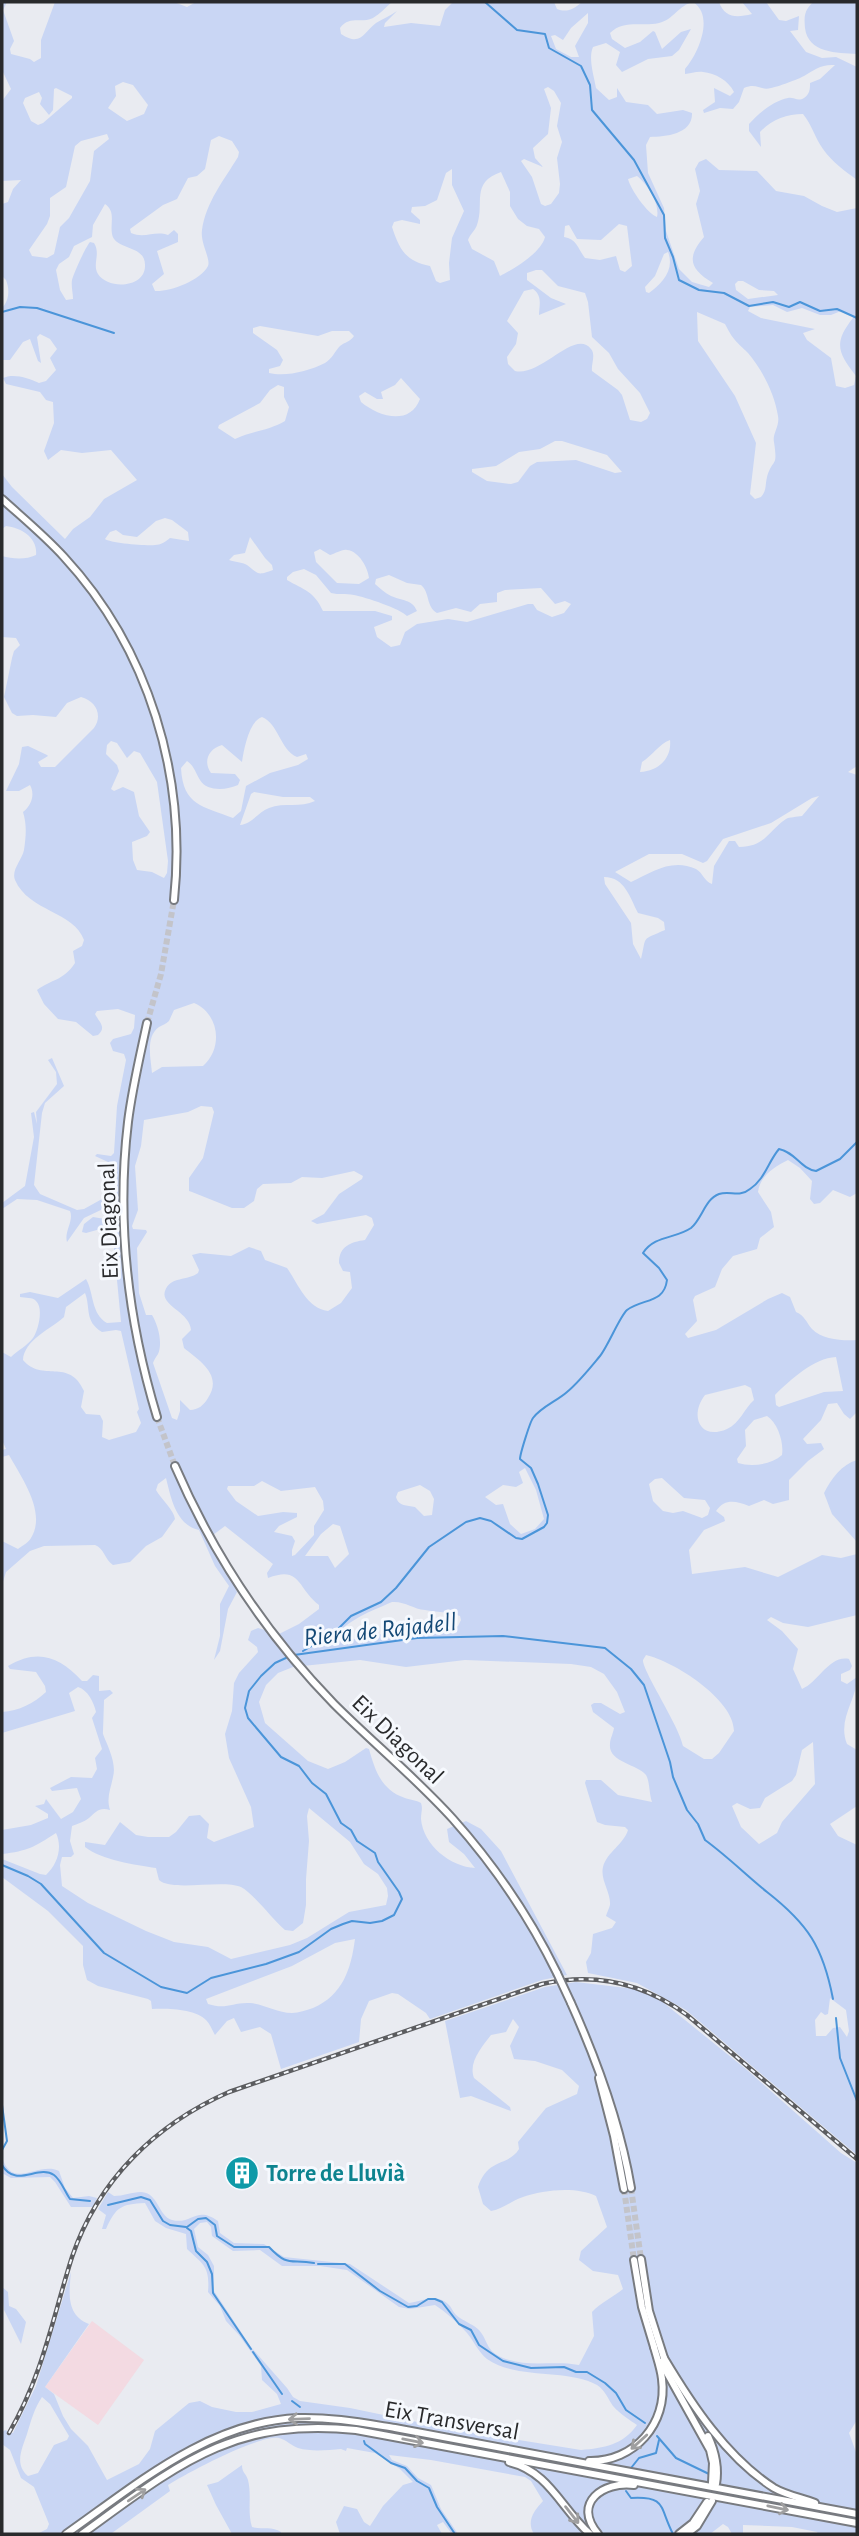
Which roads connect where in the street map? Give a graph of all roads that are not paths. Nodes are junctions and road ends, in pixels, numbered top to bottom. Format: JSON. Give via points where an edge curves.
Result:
{"nodes":[{"id":1,"x":2,"y":499,"type":"edge"},
{"id":2,"x":174,"y":900,"type":"tunnel mouth"},
{"id":3,"x":147,"y":1023,"type":"tunnel mouth"},
{"id":4,"x":157,"y":1416,"type":"tunnel mouth"},
{"id":5,"x":175,"y":1466,"type":"tunnel mouth"},
{"id":6,"x":628,"y":2189,"type":"tunnel mouth"},
{"id":7,"x":654,"y":2347,"type":"junction"},
{"id":8,"x":664,"y":2358,"type":"junction"},
{"id":9,"x":470,"y":2452,"type":"junction"},
{"id":10,"x":559,"y":2459,"type":"junction"},
{"id":11,"x":653,"y":2484,"type":"junction"},
{"id":12,"x":830,"y":2508,"type":"junction"},
{"id":13,"x":857,"y":2514,"type":"edge"},
{"id":14,"x":857,"y":2524,"type":"edge"},
{"id":15,"x":66,"y":2534,"type":"edge"},
{"id":16,"x":82,"y":2534,"type":"edge"},
{"id":17,"x":590,"y":2534,"type":"edge"},
{"id":18,"x":598,"y":2534,"type":"edge"},
{"id":19,"x":679,"y":2534,"type":"edge"},
{"id":20,"x":686,"y":2534,"type":"edge"}],
"edges":[{"from":1,"to":2,"type":"highway","via":[[83,580],[120,633],[143,681],[171,775],[177,832]]},
{"from":3,"to":4,"type":"highway","name":"Eix Diagonal","via":[[128,1122],[123,1224],[132,1311]]},
{"from":5,"to":6,"type":"highway","name":"Eix Diagonal","bridge":true,"via":[[236,1582],[281,1644],[333,1703],[462,1831],[514,1899],[557,1973],[588,2043]]},
{"from":7,"to":8,"type":"highway","via":[[642,2307],[638,2259]]},
{"from":7,"to":8,"type":"highway","via":[[710,2450],[714,2484],[714,2449]]},
{"from":7,"to":10,"type":"highway","one_way":true,"via":[[662,2402],[647,2435],[632,2450],[611,2459]]},
{"from":8,"to":12,"type":"highway","via":[[712,2428],[746,2466],[776,2489]]},
{"from":9,"to":11,"type":"highway","name":"Eix Transversal"},
{"from":16,"to":9,"type":"highway","name":"Eix Transversal","one_way":true,"via":[[198,2455],[275,2430],[331,2427]]},
{"from":9,"to":17,"type":"highway","one_way":true,"via":[[536,2473]]},
{"from":10,"to":12,"type":"highway","name":"Eix Transversal"},
{"from":10,"to":15,"type":"highway","name":"Eix Transversal","one_way":true,"via":[[358,2422],[273,2421],[193,2448]]},
{"from":11,"to":14,"type":"highway","name":"Eix Transversal","one_way":true},
{"from":11,"to":18,"type":"highway","via":[[617,2484],[596,2494],[588,2514]]},
{"from":12,"to":13,"type":"highway","name":"Eix Transversal"},
{"from":19,"to":20,"type":"highway","via":[[709,2502],[697,2526]]}]}
